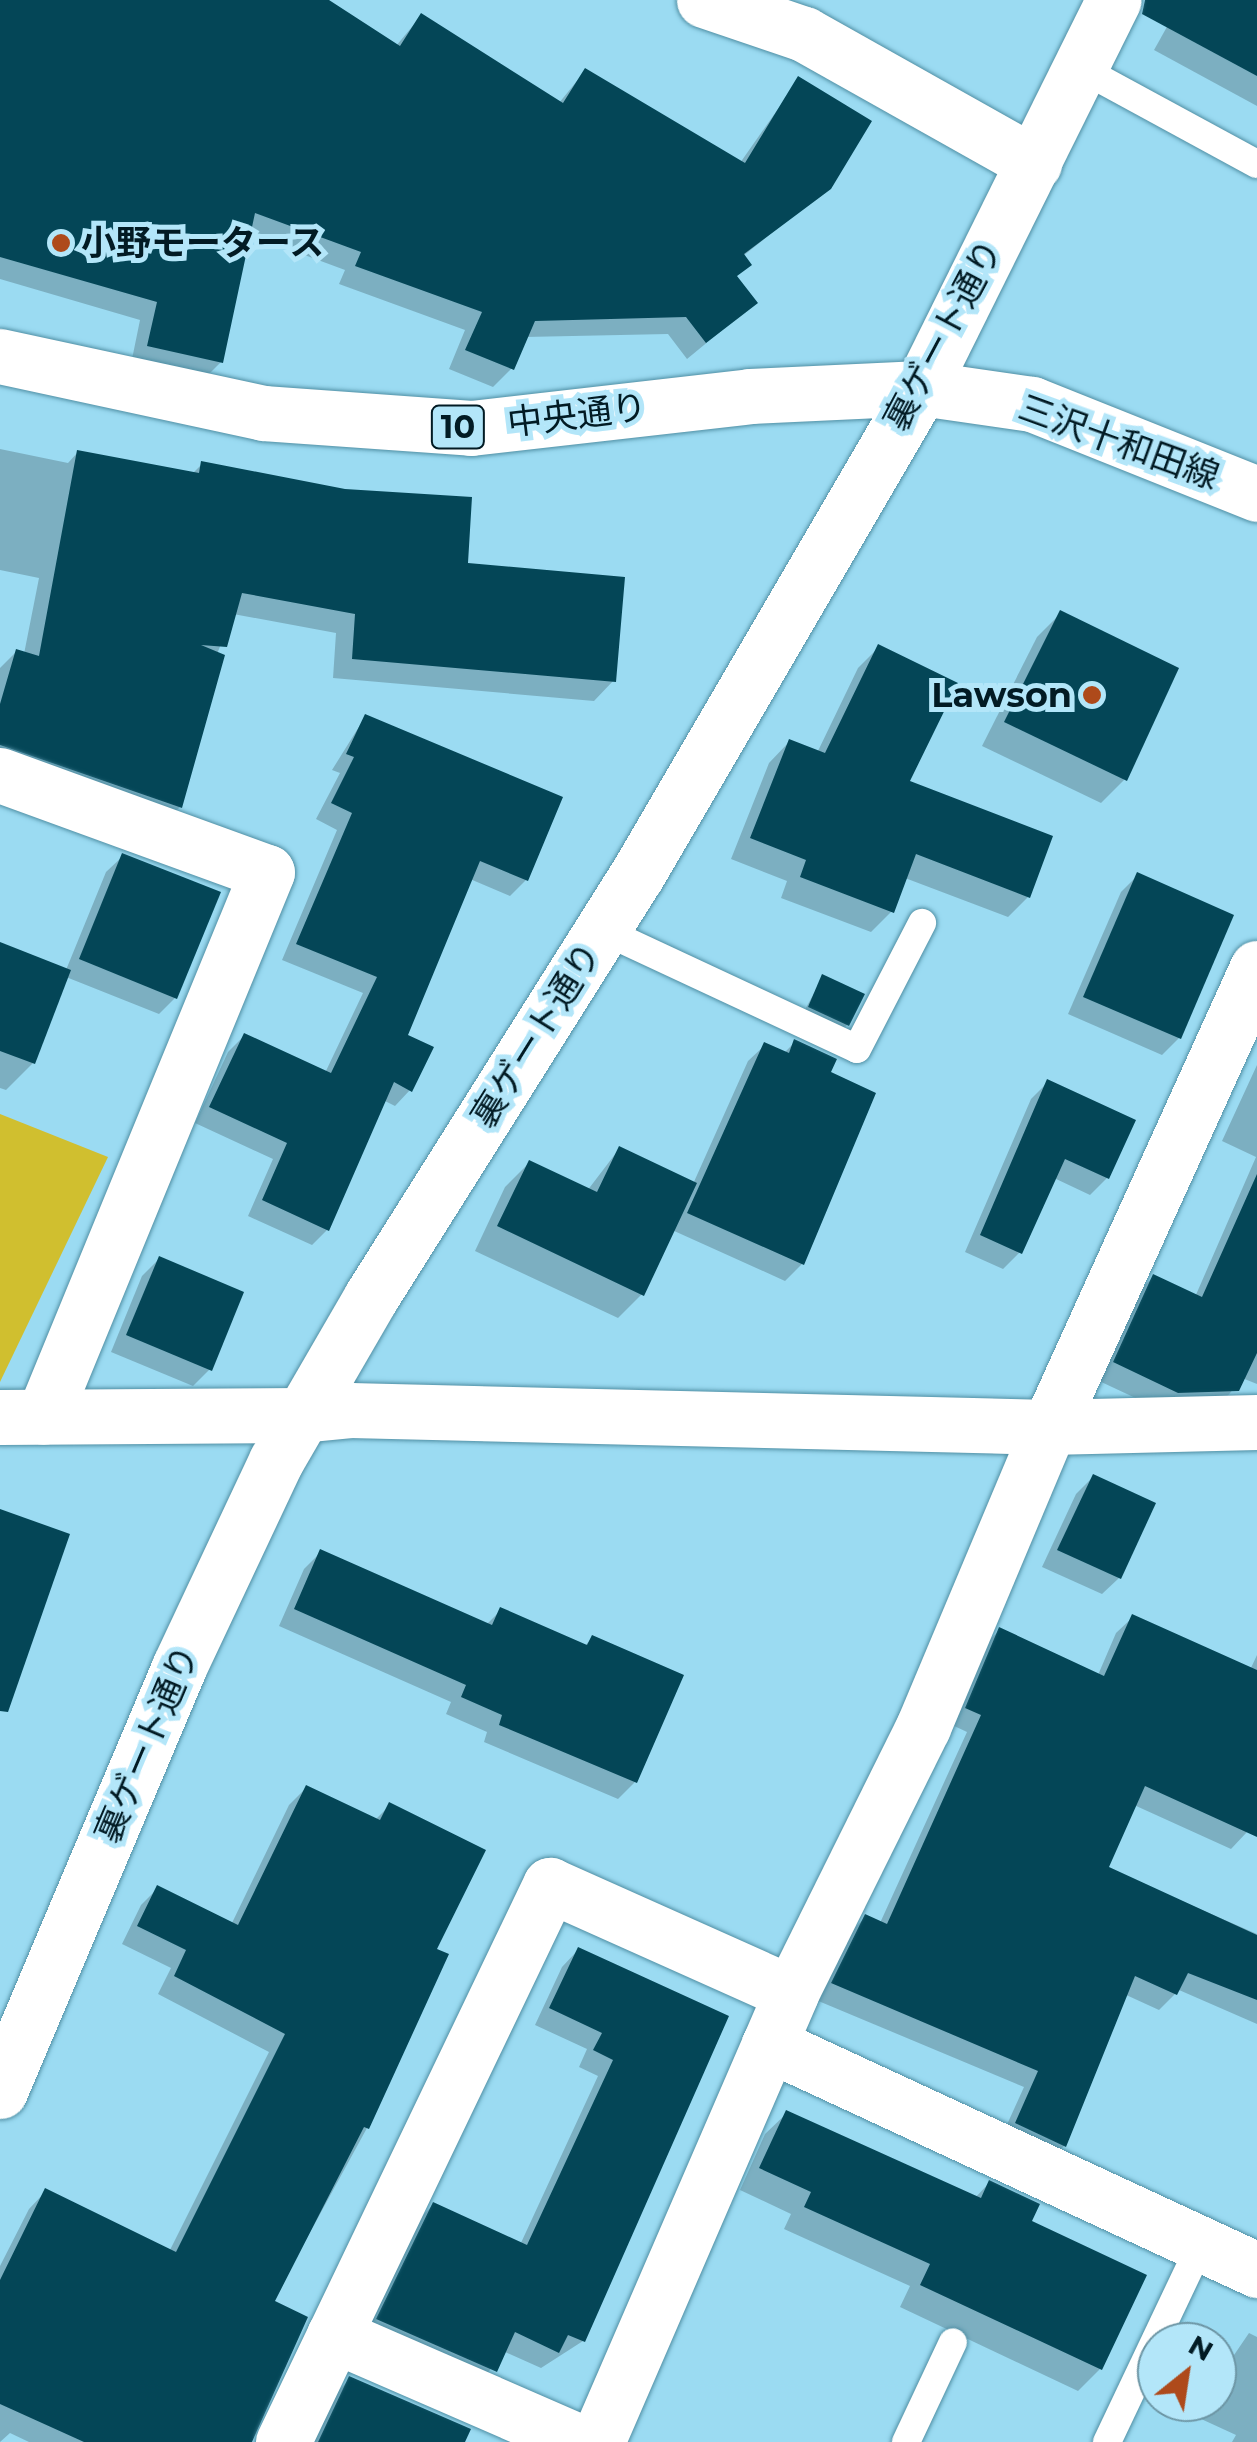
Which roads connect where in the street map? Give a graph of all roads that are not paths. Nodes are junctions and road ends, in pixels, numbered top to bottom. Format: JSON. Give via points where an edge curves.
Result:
{"nodes":[{"id":1,"x":704,"y":0,"type":"edge"},
{"id":2,"x":1114,"y":0,"type":"edge"},
{"id":3,"x":1080,"y":68,"type":"junction"},
{"id":4,"x":1034,"y":162,"type":"junction"},
{"id":5,"x":1257,"y":164,"type":"edge"},
{"id":6,"x":0,"y":356,"type":"edge"},
{"id":7,"x":921,"y":388,"type":"junction"},
{"id":8,"x":1257,"y":494,"type":"edge"},
{"id":9,"x":0,"y":775,"type":"edge"},
{"id":10,"x":922,"y":923,"type":"dead end"},
{"id":11,"x":602,"y":930,"type":"junction"},
{"id":12,"x":1257,"y":968,"type":"edge"},
{"id":13,"x":301,"y":1415,"type":"junction"},
{"id":14,"x":22,"y":1417,"type":"edge"},
{"id":15,"x":1257,"y":1422,"type":"edge"},
{"id":16,"x":1049,"y":1427,"type":"junction"},
{"id":17,"x":791,"y":1994,"type":"junction"},
{"id":18,"x":770,"y":2044,"type":"junction"},
{"id":19,"x":0,"y":2091,"type":"edge"},
{"id":20,"x":1201,"y":2244,"type":"junction"},
{"id":21,"x":1257,"y":2270,"type":"edge"},
{"id":22,"x":334,"y":2335,"type":"junction"},
{"id":23,"x":953,"y":2342,"type":"dead end"},
{"id":24,"x":283,"y":2442,"type":"edge"},
{"id":25,"x":580,"y":2442,"type":"edge"},
{"id":26,"x":597,"y":2442,"type":"edge"},
{"id":27,"x":906,"y":2442,"type":"edge"},
{"id":28,"x":1108,"y":2442,"type":"edge"}],
"edges":[{"from":1,"to":4,"type":"street","via":[[804,34]]},
{"from":2,"to":3,"type":"street","name":"裏ゲート通り"},
{"from":3,"to":4,"type":"street","name":"裏ゲート通り"},
{"from":3,"to":5,"type":"lane"},
{"from":4,"to":7,"type":"street","name":"裏ゲート通り"},
{"from":6,"to":7,"type":"street","name":"中央通り","number":"10","via":[[263,413],[470,428],[750,396]]},
{"from":7,"to":8,"type":"street","name":"三沢十和田線","number":"10","via":[[1032,404]]},
{"from":7,"to":11,"type":"street","name":"裏ゲート通り"},
{"from":9,"to":14,"type":"street","via":[[267,872]]},
{"from":10,"to":11,"type":"lane","via":[[857,1049]]},
{"from":11,"to":13,"type":"street","name":"裏ゲート通り"},
{"from":12,"to":16,"type":"street"},
{"from":13,"to":14,"type":"street"},
{"from":13,"to":16,"type":"street","via":[[350,1410]]},
{"from":13,"to":19,"type":"street","name":"裏ゲート通り","via":[[179,1667]]},
{"from":15,"to":16,"type":"street"},
{"from":16,"to":17,"type":"street","via":[[923,1727]]},
{"from":17,"to":18,"type":"street"},
{"from":17,"to":22,"type":"street","via":[[550,1885]]},
{"from":18,"to":20,"type":"street"},
{"from":18,"to":26,"type":"street"},
{"from":20,"to":21,"type":"street"},
{"from":20,"to":28,"type":"lane"},
{"from":22,"to":24,"type":"street"},
{"from":22,"to":25,"type":"street"},
{"from":23,"to":27,"type":"lane"}]}
